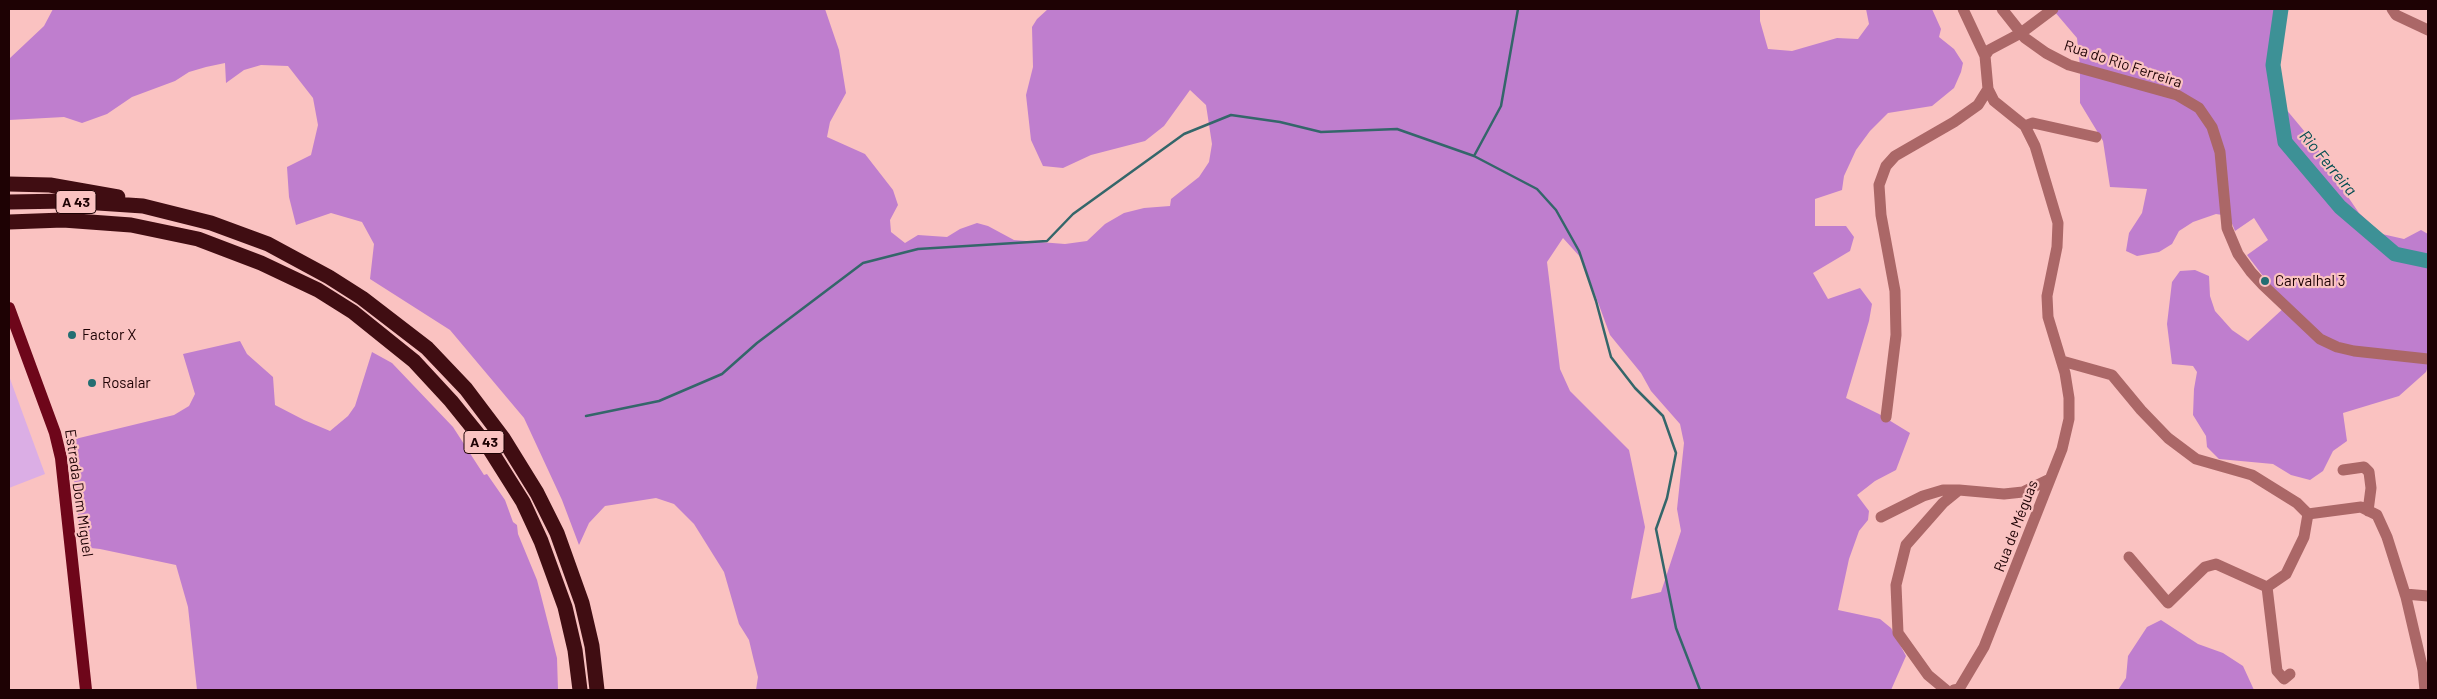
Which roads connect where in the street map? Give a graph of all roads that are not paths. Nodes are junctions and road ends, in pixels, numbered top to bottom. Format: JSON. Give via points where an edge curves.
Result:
{"nodes":[{"id":1,"x":1963,"y":9,"type":"edge"},
{"id":2,"x":2002,"y":9,"type":"edge"},
{"id":3,"x":2053,"y":9,"type":"edge"},
{"id":4,"x":2392,"y":9,"type":"edge"},
{"id":5,"x":2428,"y":30,"type":"edge"},
{"id":6,"x":2020,"y":33,"type":"junction"},
{"id":7,"x":1985,"y":56,"type":"junction"},
{"id":8,"x":1988,"y":89,"type":"junction"},
{"id":9,"x":2025,"y":126,"type":"junction"},
{"id":10,"x":2096,"y":137,"type":"dead end"},
{"id":11,"x":9,"y":184,"type":"edge"},
{"id":12,"x":9,"y":202,"type":"edge"},
{"id":13,"x":143,"y":206,"type":"junction"},
{"id":14,"x":9,"y":222,"type":"edge"},
{"id":15,"x":9,"y":309,"type":"edge"},
{"id":16,"x":2428,"y":359,"type":"edge"},
{"id":17,"x":2062,"y":361,"type":"junction"},
{"id":18,"x":1886,"y":417,"type":"dead end"},
{"id":19,"x":2343,"y":470,"type":"dead end"},
{"id":20,"x":2050,"y":480,"type":"junction"},
{"id":21,"x":1959,"y":490,"type":"junction"},
{"id":22,"x":2368,"y":511,"type":"junction"},
{"id":23,"x":2308,"y":514,"type":"junction"},
{"id":24,"x":1881,"y":517,"type":"dead end"},
{"id":25,"x":2129,"y":557,"type":"dead end"},
{"id":26,"x":2266,"y":587,"type":"junction"},
{"id":27,"x":2405,"y":594,"type":"junction"},
{"id":28,"x":2428,"y":596,"type":"edge"},
{"id":29,"x":2290,"y":674,"type":"dead end"},
{"id":30,"x":86,"y":690,"type":"edge"},
{"id":31,"x":580,"y":690,"type":"edge"},
{"id":32,"x":597,"y":690,"type":"edge"},
{"id":33,"x":1946,"y":690,"type":"edge"},
{"id":34,"x":1954,"y":690,"type":"edge"},
{"id":35,"x":2425,"y":690,"type":"edge"}],
"edges":[{"from":1,"to":7,"type":"street"},
{"from":2,"to":6,"type":"street","name":"Rua do Rio Ferreira"},
{"from":3,"to":6,"type":"street"},
{"from":4,"to":5,"type":"street","via":[[2396,15]]},
{"from":6,"to":7,"type":"street"},
{"from":6,"to":16,"type":"street","name":"Rua do Rio Ferreira","via":[[2070,66],[2177,95],[2199,108],[2212,127],[2220,152],[2226,228],[2251,272],[2320,339],[2354,351]]},
{"from":7,"to":8,"type":"street"},
{"from":8,"to":9,"type":"street","via":[[1994,101]]},
{"from":8,"to":18,"type":"street","via":[[1978,105],[1895,156],[1886,166],[1879,184],[1895,291],[1896,335]]},
{"from":9,"to":10,"type":"street","via":[[2033,123]]},
{"from":9,"to":17,"type":"street","name":"Rua de Méguas","via":[[2035,146],[2058,223],[2048,316]]},
{"from":11,"to":13,"type":"highway","via":[[50,185],[94,192],[125,198]]},
{"from":12,"to":13,"type":"highway","number":"A 43","via":[[68,201]]},
{"from":13,"to":32,"type":"highway","number":"A 43","via":[[211,223],[268,244],[330,277],[427,348],[466,389],[503,438],[557,533],[582,603],[592,646]]},
{"from":14,"to":31,"type":"highway","number":"A 43","via":[[63,220],[132,225],[198,239],[261,262],[318,290],[353,312],[414,361],[489,448],[523,502],[566,608]]},
{"from":15,"to":30,"type":"main road","name":"Estrada Dom Miguel","via":[[56,433]]},
{"from":17,"to":20,"type":"street","name":"Rua de Méguas","via":[[2070,398],[2070,419]]},
{"from":17,"to":23,"type":"street","via":[[2112,375],[2168,438],[2196,460],[2252,476],[2297,503]]},
{"from":19,"to":22,"type":"street","via":[[2364,466],[2369,472]]},
{"from":20,"to":21,"type":"street","via":[[2023,492],[2004,494]]},
{"from":20,"to":34,"type":"street","name":"Rua de Méguas","via":[[1984,647],[1959,689]]},
{"from":21,"to":24,"type":"street","via":[[1943,490],[1923,496]]},
{"from":21,"to":33,"type":"street","via":[[1906,545],[1896,585],[1898,634],[1928,675]]},
{"from":22,"to":23,"type":"street","via":[[2361,507]]},
{"from":22,"to":27,"type":"street","via":[[2377,515]]},
{"from":23,"to":26,"type":"street","via":[[2304,538],[2286,574]]},
{"from":25,"to":26,"type":"street","via":[[2168,603],[2205,567],[2216,564]]},
{"from":26,"to":29,"type":"street","via":[[2277,671],[2284,679]]},
{"from":27,"to":28,"type":"street"},
{"from":27,"to":35,"type":"street"}]}
